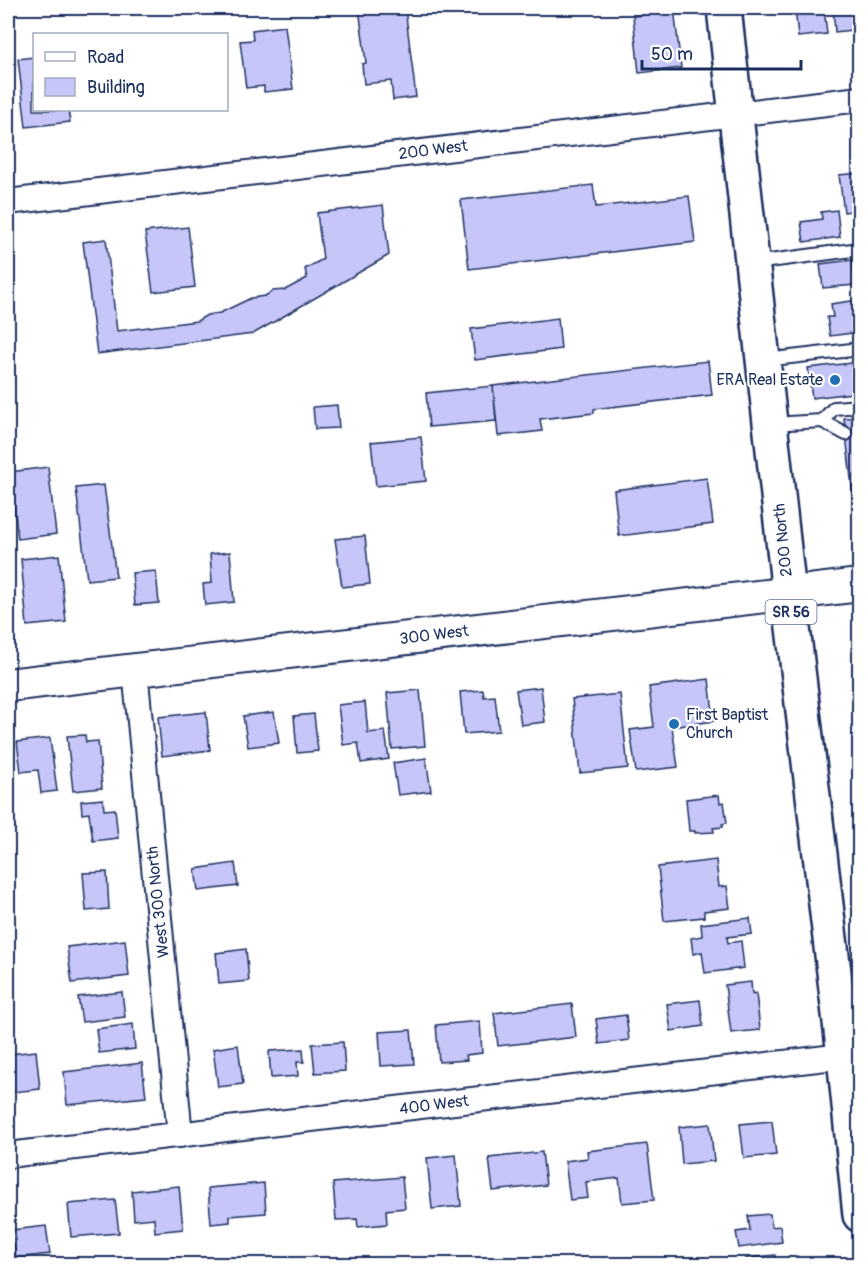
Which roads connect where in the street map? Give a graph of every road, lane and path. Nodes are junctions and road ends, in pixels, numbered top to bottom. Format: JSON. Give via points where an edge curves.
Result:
{"nodes":[{"id":1,"x":724,"y":8,"type":"edge"},
{"id":2,"x":860,"y":99,"type":"edge"},
{"id":3,"x":735,"y":113,"type":"junction"},
{"id":4,"x":8,"y":202,"type":"edge"},
{"id":5,"x":860,"y":249,"type":"edge"},
{"id":6,"x":752,"y":263,"type":"junction"},
{"id":7,"x":860,"y":350,"type":"edge"},
{"id":8,"x":763,"y":360,"type":"junction"},
{"id":9,"x":860,"y":405,"type":"edge"},
{"id":10,"x":822,"y":421,"type":"junction"},
{"id":11,"x":770,"y":424,"type":"junction"},
{"id":12,"x":846,"y":434,"type":"dead end"},
{"id":13,"x":860,"y":585,"type":"edge"},
{"id":14,"x":789,"y":594,"type":"junction"},
{"id":15,"x":135,"y":670,"type":"junction"},
{"id":16,"x":8,"y":685,"type":"edge"},
{"id":17,"x":852,"y":1055,"type":"edge"},
{"id":18,"x":180,"y":1135,"type":"junction"},
{"id":19,"x":8,"y":1155,"type":"edge"},
{"id":20,"x":860,"y":1215,"type":"edge"}],
"edges":[{"from":1,"to":3,"type":"main road","name":"200 North","number":"SR 56"},
{"from":2,"to":3,"type":"street","name":"200 West"},
{"from":3,"to":4,"type":"street","name":"200 West"},
{"from":3,"to":6,"type":"main road","name":"200 North","number":"SR 56"},
{"from":5,"to":6,"type":"lane"},
{"from":6,"to":8,"type":"main road","name":"200 North","number":"SR 56"},
{"from":7,"to":8,"type":"lane"},
{"from":8,"to":11,"type":"main road","name":"200 North","number":"SR 56"},
{"from":9,"to":10,"type":"lane","via":[[834,408]]},
{"from":10,"to":11,"type":"lane"},
{"from":10,"to":12,"type":"lane"},
{"from":11,"to":14,"type":"main road","name":"200 North","number":"SR 56"},
{"from":13,"to":14,"type":"street","name":"300 West"},
{"from":14,"to":15,"type":"street","name":"300 West"},
{"from":14,"to":17,"type":"main road","name":"200 North","number":"SR 56"},
{"from":15,"to":16,"type":"street","name":"300 West"},
{"from":15,"to":18,"type":"street","name":"West 300 North"},
{"from":17,"to":18,"type":"street","name":"400 West"},
{"from":17,"to":20,"type":"main road","name":"200 North","number":"SR 56"},
{"from":18,"to":19,"type":"street","name":"400 West"}]}
